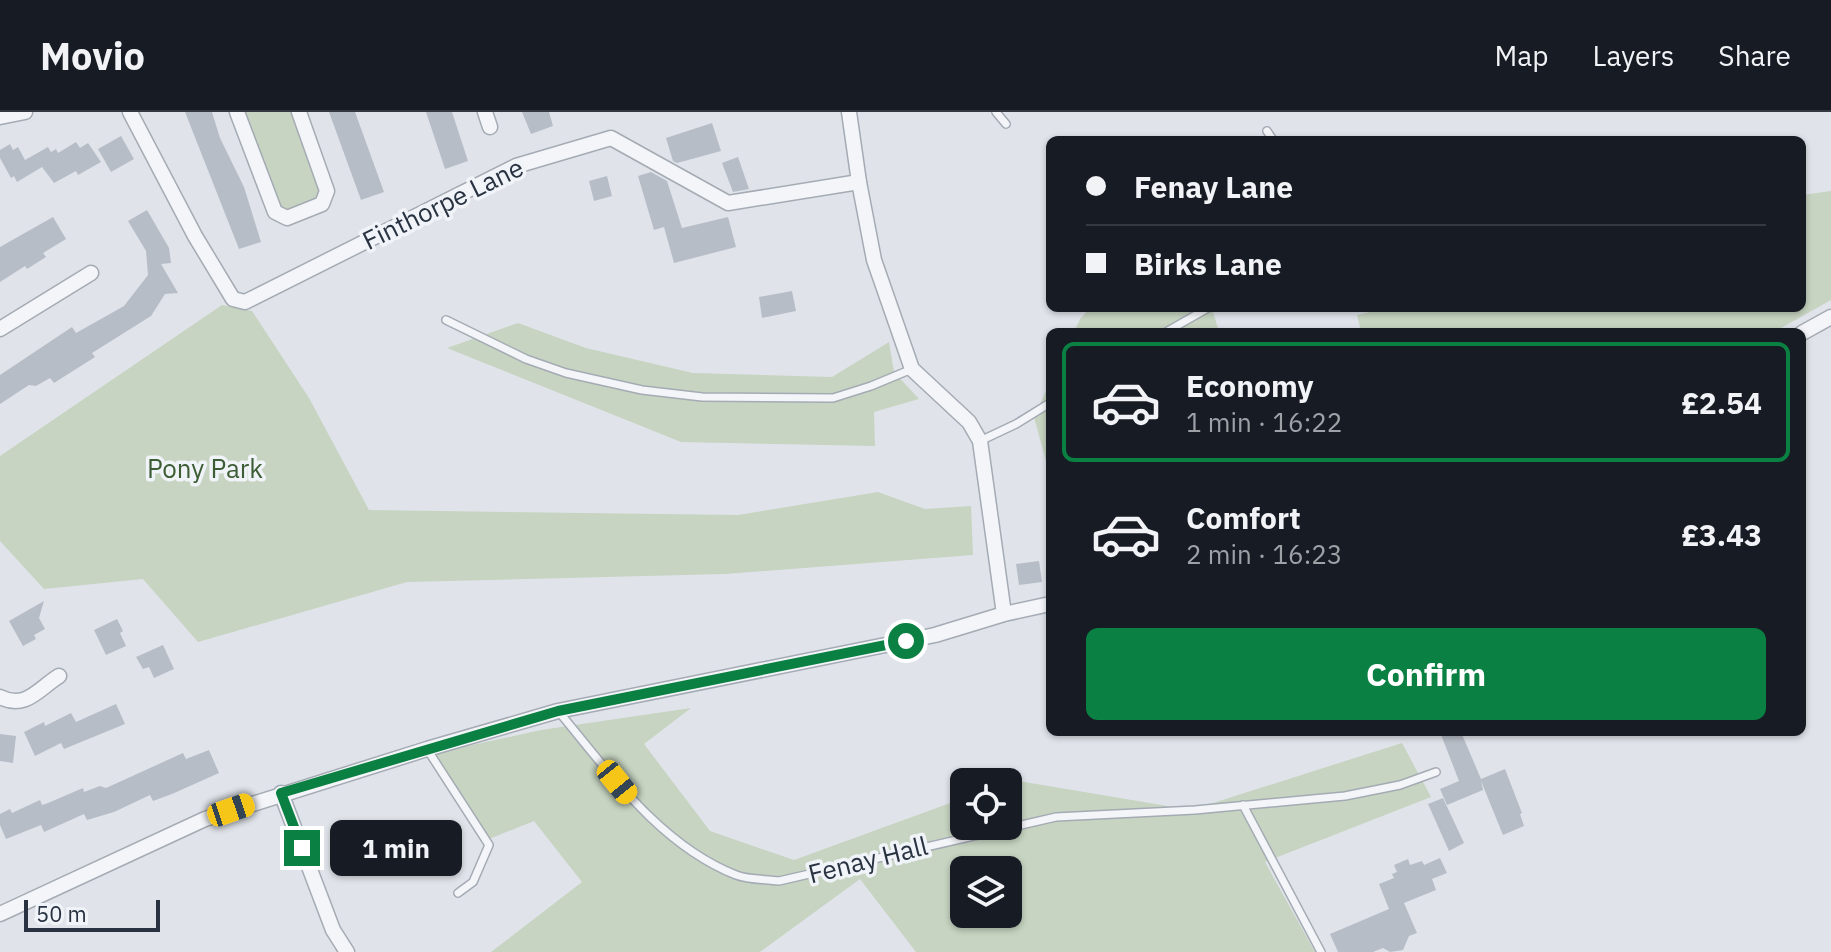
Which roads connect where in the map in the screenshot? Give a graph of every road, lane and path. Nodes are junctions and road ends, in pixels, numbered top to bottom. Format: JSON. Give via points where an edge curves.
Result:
{"nodes":[{"id":1,"x":25,"y":112,"type":"edge"},
{"id":2,"x":130,"y":112,"type":"edge"},
{"id":3,"x":237,"y":112,"type":"edge"},
{"id":4,"x":299,"y":112,"type":"edge"},
{"id":5,"x":485,"y":112,"type":"edge"},
{"id":6,"x":849,"y":112,"type":"edge"},
{"id":7,"x":996,"y":112,"type":"edge"},
{"id":8,"x":0,"y":117,"type":"edge"},
{"id":9,"x":1006,"y":124,"type":"dead end"},
{"id":10,"x":490,"y":127,"type":"dead end"},
{"id":11,"x":1267,"y":131,"type":"dead end"},
{"id":12,"x":1270,"y":136,"type":"edge"},
{"id":13,"x":859,"y":182,"type":"junction"},
{"id":14,"x":91,"y":273,"type":"dead end"},
{"id":15,"x":1201,"y":312,"type":"edge"},
{"id":16,"x":1831,"y":317,"type":"edge"},
{"id":17,"x":446,"y":320,"type":"dead end"},
{"id":18,"x":1173,"y":328,"type":"edge"},
{"id":19,"x":0,"y":329,"type":"edge"},
{"id":20,"x":1806,"y":331,"type":"edge"},
{"id":21,"x":912,"y":369,"type":"junction"},
{"id":22,"x":1046,"y":405,"type":"edge"},
{"id":23,"x":980,"y":441,"type":"junction"},
{"id":24,"x":1046,"y":605,"type":"edge"},
{"id":25,"x":1004,"y":614,"type":"junction"},
{"id":26,"x":59,"y":676,"type":"dead end"},
{"id":27,"x":0,"y":697,"type":"edge"},
{"id":28,"x":558,"y":711,"type":"junction"},
{"id":29,"x":427,"y":749,"type":"junction"},
{"id":30,"x":1436,"y":772,"type":"dead end"},
{"id":31,"x":281,"y":793,"type":"junction"},
{"id":32,"x":1243,"y":805,"type":"junction"},
{"id":33,"x":458,"y":893,"type":"dead end"},
{"id":34,"x":0,"y":914,"type":"edge"},
{"id":35,"x":347,"y":952,"type":"edge"},
{"id":36,"x":1321,"y":952,"type":"edge"}],
"edges":[{"from":1,"to":8,"type":"street"},
{"from":2,"to":13,"type":"street","name":"Finthorpe Lane","via":[[233,299],[245,302],[516,166],[611,138],[728,203]]},
{"from":3,"to":4,"type":"street","via":[[275,212],[287,218],[322,204],[327,191]]},
{"from":5,"to":10,"type":"street"},
{"from":6,"to":13,"type":"street"},
{"from":7,"to":9,"type":"lane"},
{"from":11,"to":12,"type":"lane"},
{"from":13,"to":21,"type":"street","via":[[874,260]]},
{"from":14,"to":19,"type":"street"},
{"from":15,"to":18,"type":"lane"},
{"from":16,"to":20,"type":"street"},
{"from":17,"to":21,"type":"lane","via":[[566,373],[702,397],[833,398]]},
{"from":21,"to":23,"type":"street","via":[[969,422]]},
{"from":22,"to":23,"type":"lane"},
{"from":23,"to":25,"type":"street"},
{"from":24,"to":25,"type":"street"},
{"from":25,"to":28,"type":"street","via":[[935,635]]},
{"from":26,"to":27,"type":"street","via":[[31,698],[9,702]]},
{"from":28,"to":29,"type":"street"},
{"from":28,"to":32,"type":"lane","name":"Fenay Hall","via":[[637,806],[699,856],[738,876],[779,881],[1056,817]]},
{"from":29,"to":31,"type":"street"},
{"from":29,"to":33,"type":"lane","via":[[489,845],[473,882]]},
{"from":30,"to":32,"type":"lane","name":"Fenay Hall","via":[[1345,796]]},
{"from":31,"to":34,"type":"street","via":[[205,819]]},
{"from":31,"to":35,"type":"street","via":[[333,930]]},
{"from":32,"to":36,"type":"lane"}]}
